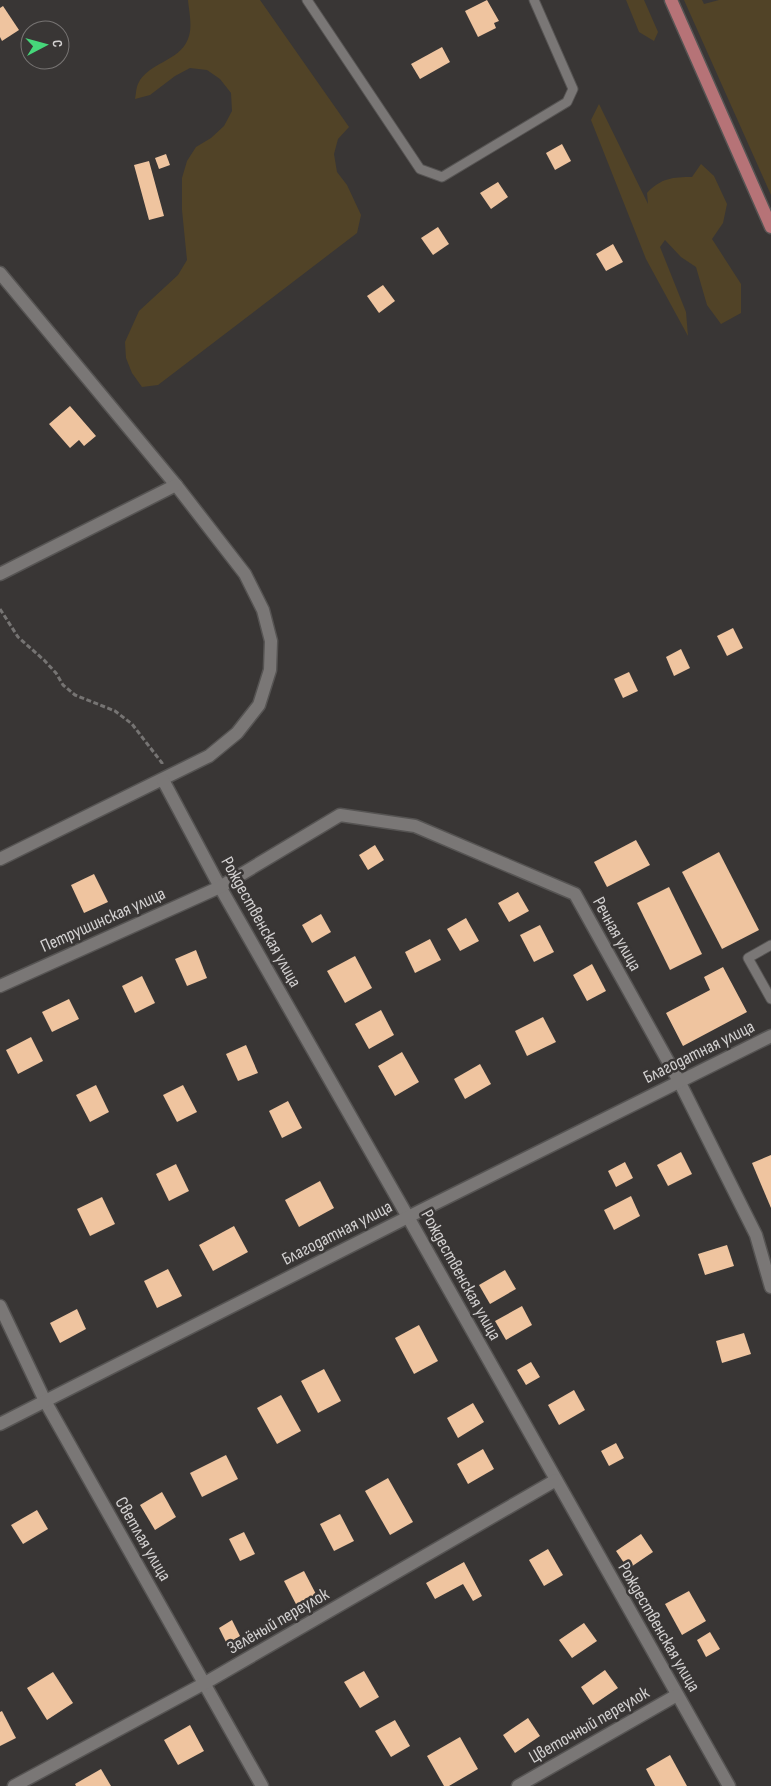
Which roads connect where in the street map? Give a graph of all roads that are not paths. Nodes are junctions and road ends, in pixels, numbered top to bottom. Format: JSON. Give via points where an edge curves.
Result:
{"nodes":[{"id":1,"x":307,"y":0,"type":"edge"},
{"id":2,"x":534,"y":0,"type":"edge"},
{"id":3,"x":671,"y":0,"type":"edge"},
{"id":4,"x":771,"y":228,"type":"edge"},
{"id":5,"x":0,"y":273,"type":"edge"},
{"id":6,"x":176,"y":485,"type":"junction"},
{"id":7,"x":0,"y":574,"type":"edge"},
{"id":8,"x":163,"y":780,"type":"junction"},
{"id":9,"x":0,"y":859,"type":"edge"},
{"id":10,"x":220,"y":887,"type":"junction"},
{"id":11,"x":771,"y":945,"type":"edge"},
{"id":12,"x":0,"y":986,"type":"edge"},
{"id":13,"x":771,"y":999,"type":"edge"},
{"id":14,"x":771,"y":1036,"type":"edge"},
{"id":15,"x":679,"y":1082,"type":"junction"},
{"id":16,"x":408,"y":1217,"type":"junction"},
{"id":17,"x":771,"y":1287,"type":"edge"},
{"id":18,"x":0,"y":1306,"type":"edge"},
{"id":19,"x":44,"y":1401,"type":"junction"},
{"id":20,"x":0,"y":1424,"type":"edge"},
{"id":21,"x":556,"y":1480,"type":"junction"},
{"id":22,"x":205,"y":1684,"type":"junction"},
{"id":23,"x":678,"y":1695,"type":"junction"},
{"id":24,"x":14,"y":1786,"type":"edge"},
{"id":25,"x":262,"y":1786,"type":"edge"},
{"id":26,"x":518,"y":1786,"type":"edge"},
{"id":27,"x":729,"y":1786,"type":"edge"}],
"edges":[{"from":1,"to":2,"type":"lane","via":[[420,170],[442,177],[567,102],[573,90]]},
{"from":3,"to":4,"type":"main road"},
{"from":5,"to":6,"type":"street"},
{"from":6,"to":7,"type":"street"},
{"from":6,"to":8,"type":"street","via":[[245,574],[263,610],[271,641],[270,670],[259,705],[237,733],[209,756]]},
{"from":8,"to":9,"type":"street"},
{"from":8,"to":10,"type":"street","name":"Рождественская улица"},
{"from":10,"to":12,"type":"street","name":"Петрушинская улица"},
{"from":10,"to":15,"type":"street","name":"Речная улица","via":[[340,815],[415,826],[575,894]]},
{"from":10,"to":16,"type":"street","name":"Рождественская улица"},
{"from":11,"to":13,"type":"lane","via":[[748,958]]},
{"from":14,"to":15,"type":"street","name":"Благодатная улица"},
{"from":15,"to":16,"type":"street","name":"Благодатная улица"},
{"from":15,"to":17,"type":"street","name":"Речная улица","via":[[756,1235]]},
{"from":16,"to":19,"type":"street","name":"Благодатная улица"},
{"from":16,"to":21,"type":"street","name":"Рождественская улица"},
{"from":18,"to":19,"type":"street","name":"Светлая улица"},
{"from":19,"to":20,"type":"street","name":"Благодатная улица"},
{"from":19,"to":22,"type":"street","name":"Светлая улица"},
{"from":21,"to":22,"type":"street","name":"Зелёный переулок"},
{"from":21,"to":23,"type":"street","name":"Рождественская улица"},
{"from":22,"to":24,"type":"street","name":"Зелёный переулок"},
{"from":22,"to":25,"type":"street","name":"Светлая улица"},
{"from":23,"to":26,"type":"street","name":"Цветочный переулок"},
{"from":23,"to":27,"type":"street","name":"Рождественская улица"}]}
